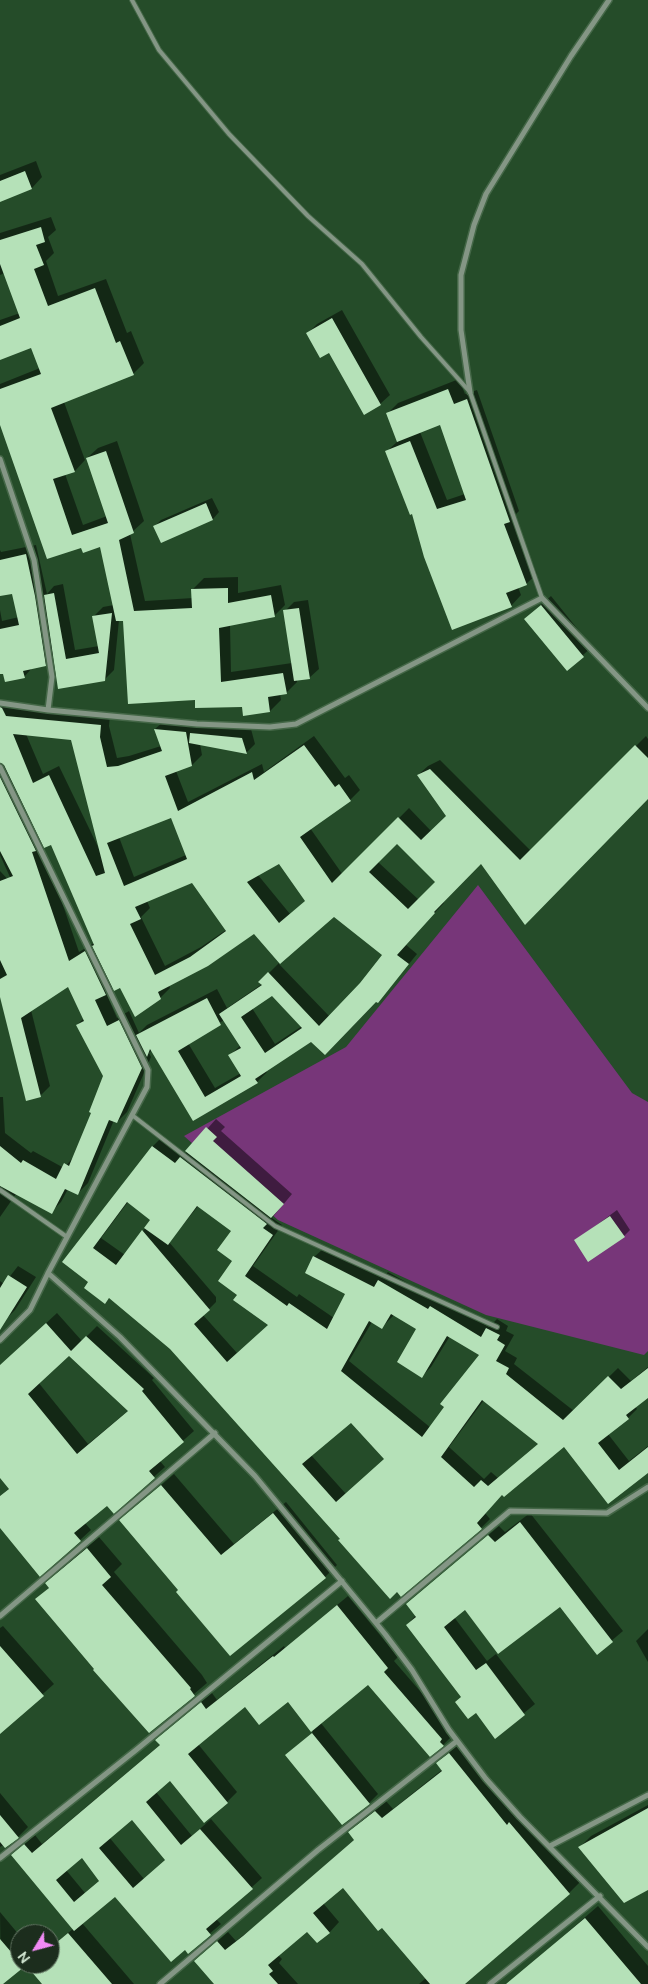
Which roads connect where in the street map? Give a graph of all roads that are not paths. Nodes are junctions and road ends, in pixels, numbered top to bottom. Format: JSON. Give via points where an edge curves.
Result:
{"nodes":[{"id":1,"x":132,"y":0,"type":"edge"},
{"id":2,"x":609,"y":0,"type":"edge"},
{"id":3,"x":470,"y":392,"type":"junction"},
{"id":4,"x":0,"y":459,"type":"edge"},
{"id":5,"x":542,"y":598,"type":"junction"},
{"id":6,"x":0,"y":703,"type":"edge"},
{"id":7,"x":648,"y":708,"type":"edge"},
{"id":8,"x":48,"y":710,"type":"junction"},
{"id":9,"x":0,"y":766,"type":"edge"},
{"id":10,"x":132,"y":1115,"type":"junction"},
{"id":11,"x":0,"y":1190,"type":"edge"},
{"id":12,"x":67,"y":1237,"type":"junction"},
{"id":13,"x":48,"y":1273,"type":"junction"},
{"id":14,"x":497,"y":1327,"type":"dead end"},
{"id":15,"x":0,"y":1340,"type":"edge"},
{"id":16,"x":215,"y":1433,"type":"junction"},
{"id":17,"x":648,"y":1487,"type":"edge"},
{"id":18,"x":342,"y":1581,"type":"junction"},
{"id":19,"x":0,"y":1616,"type":"edge"},
{"id":20,"x":376,"y":1622,"type":"junction"},
{"id":21,"x":457,"y":1741,"type":"junction"},
{"id":22,"x":648,"y":1795,"type":"edge"},
{"id":23,"x":550,"y":1846,"type":"junction"},
{"id":24,"x":0,"y":1858,"type":"edge"},
{"id":25,"x":600,"y":1896,"type":"junction"},
{"id":26,"x":648,"y":1947,"type":"edge"},
{"id":27,"x":160,"y":1984,"type":"edge"},
{"id":28,"x":490,"y":1984,"type":"edge"}],
"edges":[{"from":1,"to":3,"type":"lane","via":[[159,50],[229,134],[308,216],[362,264]]},
{"from":2,"to":3,"type":"street","via":[[486,194],[474,225],[460,275],[461,330]]},
{"from":3,"to":5,"type":"lane"},
{"from":4,"to":8,"type":"street","via":[[34,560],[52,677]]},
{"from":5,"to":7,"type":"street"},
{"from":5,"to":8,"type":"street","via":[[296,724],[197,724]]},
{"from":6,"to":8,"type":"street"},
{"from":9,"to":10,"type":"street","via":[[148,1070],[148,1087]]},
{"from":10,"to":12,"type":"street"},
{"from":10,"to":14,"type":"lane","via":[[275,1226]]},
{"from":11,"to":12,"type":"lane"},
{"from":12,"to":13,"type":"street"},
{"from":13,"to":15,"type":"street","via":[[30,1310]]},
{"from":13,"to":16,"type":"street","via":[[120,1337]]},
{"from":16,"to":18,"type":"street","via":[[256,1476]]},
{"from":16,"to":19,"type":"street"},
{"from":17,"to":20,"type":"street","via":[[607,1513],[510,1511]]},
{"from":18,"to":20,"type":"street"},
{"from":18,"to":24,"type":"street"},
{"from":20,"to":21,"type":"street","via":[[412,1670]]},
{"from":21,"to":23,"type":"street","via":[[486,1779]]},
{"from":21,"to":27,"type":"street","via":[[318,1850]]},
{"from":22,"to":23,"type":"street"},
{"from":23,"to":25,"type":"street"},
{"from":25,"to":26,"type":"street"},
{"from":25,"to":28,"type":"street"}]}
